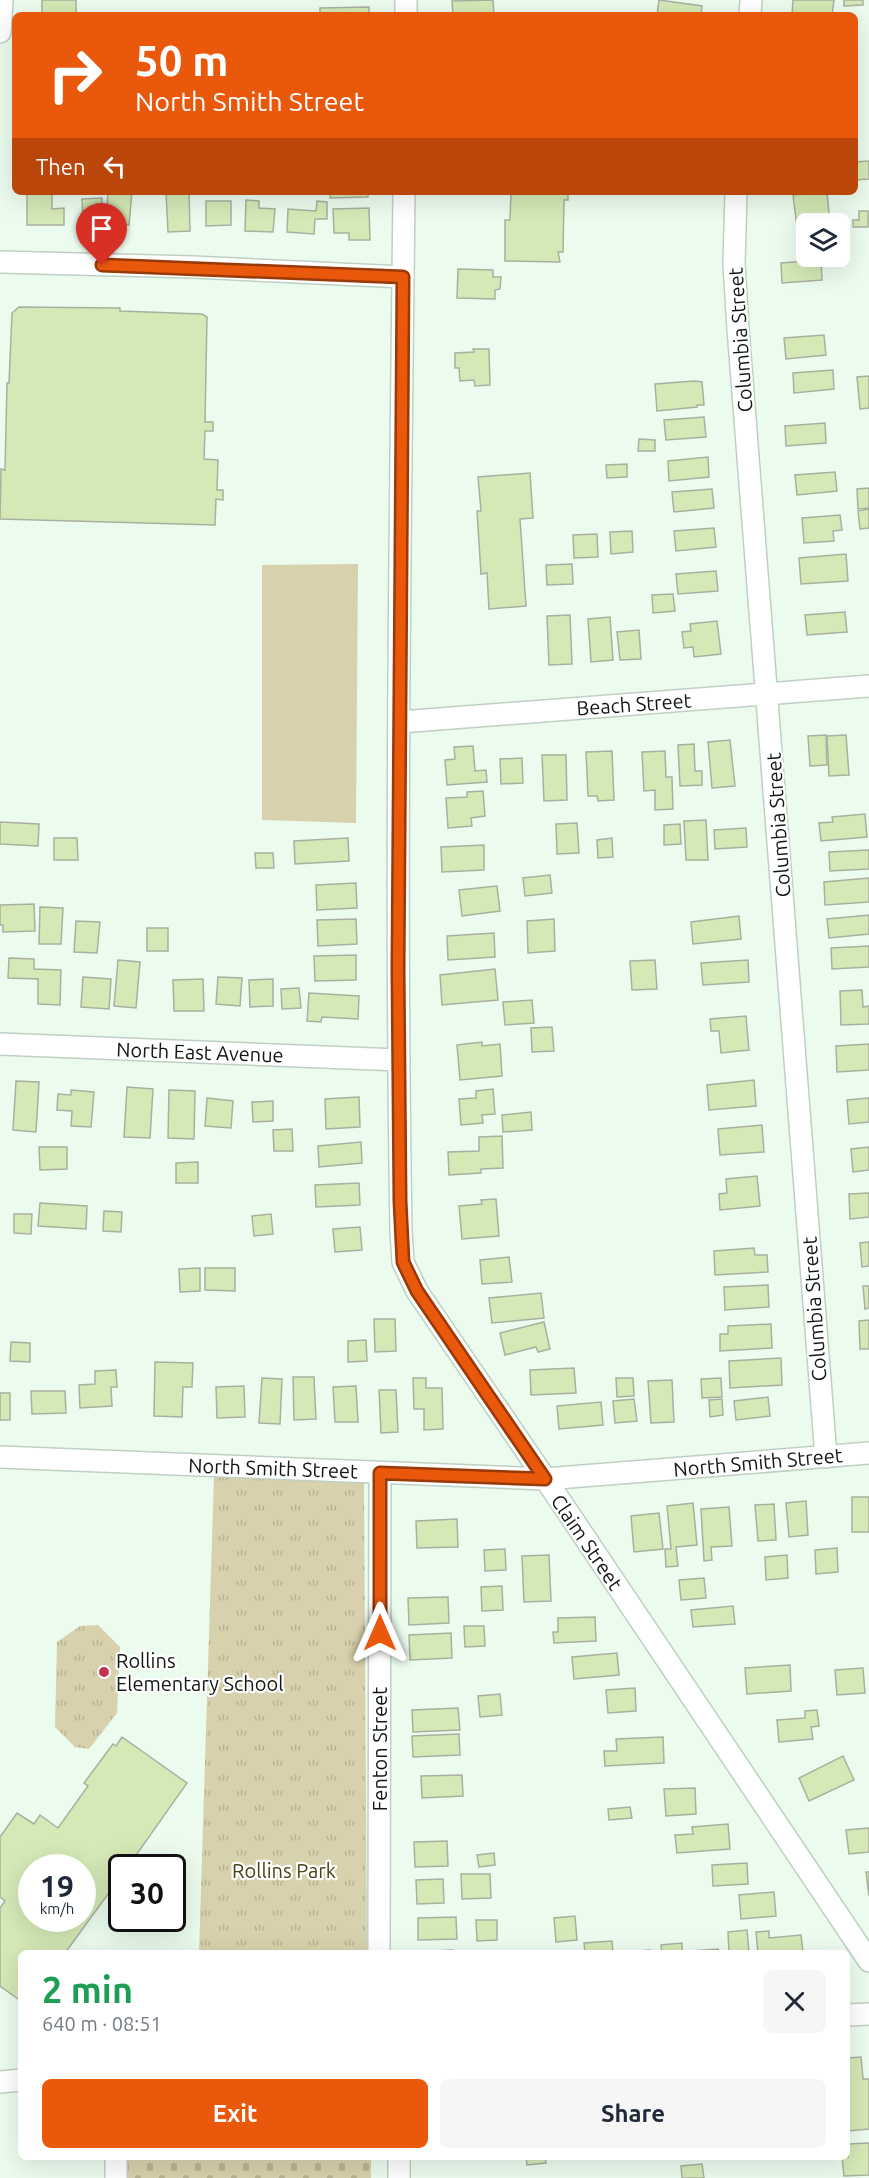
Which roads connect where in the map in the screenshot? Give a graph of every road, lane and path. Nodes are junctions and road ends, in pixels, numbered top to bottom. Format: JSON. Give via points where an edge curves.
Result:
{"nodes":[{"id":1,"x":2,"y":0,"type":"edge"},
{"id":2,"x":0,"y":32,"type":"edge"},
{"id":3,"x":404,"y":195,"type":"edge"},
{"id":4,"x":736,"y":195,"type":"edge"},
{"id":5,"x":0,"y":262,"type":"edge"},
{"id":6,"x":403,"y":277,"type":"junction"},
{"id":7,"x":869,"y":686,"type":"edge"},
{"id":8,"x":768,"y":694,"type":"junction"},
{"id":9,"x":400,"y":722,"type":"junction"},
{"id":10,"x":0,"y":1044,"type":"edge"},
{"id":11,"x":399,"y":1060,"type":"junction"},
{"id":12,"x":869,"y":1453,"type":"edge"},
{"id":13,"x":0,"y":1457,"type":"edge"},
{"id":14,"x":826,"y":1457,"type":"junction"},
{"id":15,"x":380,"y":1473,"type":"junction"},
{"id":16,"x":545,"y":1479,"type":"junction"},
{"id":17,"x":379,"y":1950,"type":"edge"},
{"id":18,"x":869,"y":1961,"type":"edge"},
{"id":19,"x":869,"y":2014,"type":"edge"},
{"id":20,"x":850,"y":2015,"type":"edge"},
{"id":21,"x":18,"y":2080,"type":"edge"},
{"id":22,"x":0,"y":2082,"type":"edge"},
{"id":23,"x":116,"y":2160,"type":"edge"},
{"id":24,"x":399,"y":2160,"type":"edge"},
{"id":25,"x":116,"y":2178,"type":"edge"},
{"id":26,"x":399,"y":2178,"type":"edge"}],
"edges":[{"from":1,"to":2,"type":"street"},
{"from":3,"to":6,"type":"street","name":"Claim Street"},
{"from":4,"to":8,"type":"street","name":"Columbia Street","via":[[736,288]]},
{"from":5,"to":6,"type":"street"},
{"from":6,"to":9,"type":"street","name":"Claim Street"},
{"from":7,"to":8,"type":"street","name":"Beach Street"},
{"from":8,"to":9,"type":"street","name":"Beach Street"},
{"from":8,"to":14,"type":"street","name":"Columbia Street"},
{"from":9,"to":11,"type":"street","name":"Claim Street"},
{"from":10,"to":11,"type":"street","name":"North East Avenue"},
{"from":11,"to":16,"type":"street","name":"Claim Street","via":[[403,1262],[417,1291]]},
{"from":12,"to":14,"type":"street","name":"North Smith Street"},
{"from":13,"to":15,"type":"street","name":"North Smith Street"},
{"from":14,"to":16,"type":"street","name":"North Smith Street"},
{"from":15,"to":16,"type":"street","name":"North Smith Street"},
{"from":15,"to":17,"type":"street","name":"Fenton Street"},
{"from":16,"to":18,"type":"street","name":"Claim Street"},
{"from":19,"to":20,"type":"street"},
{"from":21,"to":22,"type":"street"},
{"from":23,"to":25,"type":"street"},
{"from":24,"to":26,"type":"street"}]}
